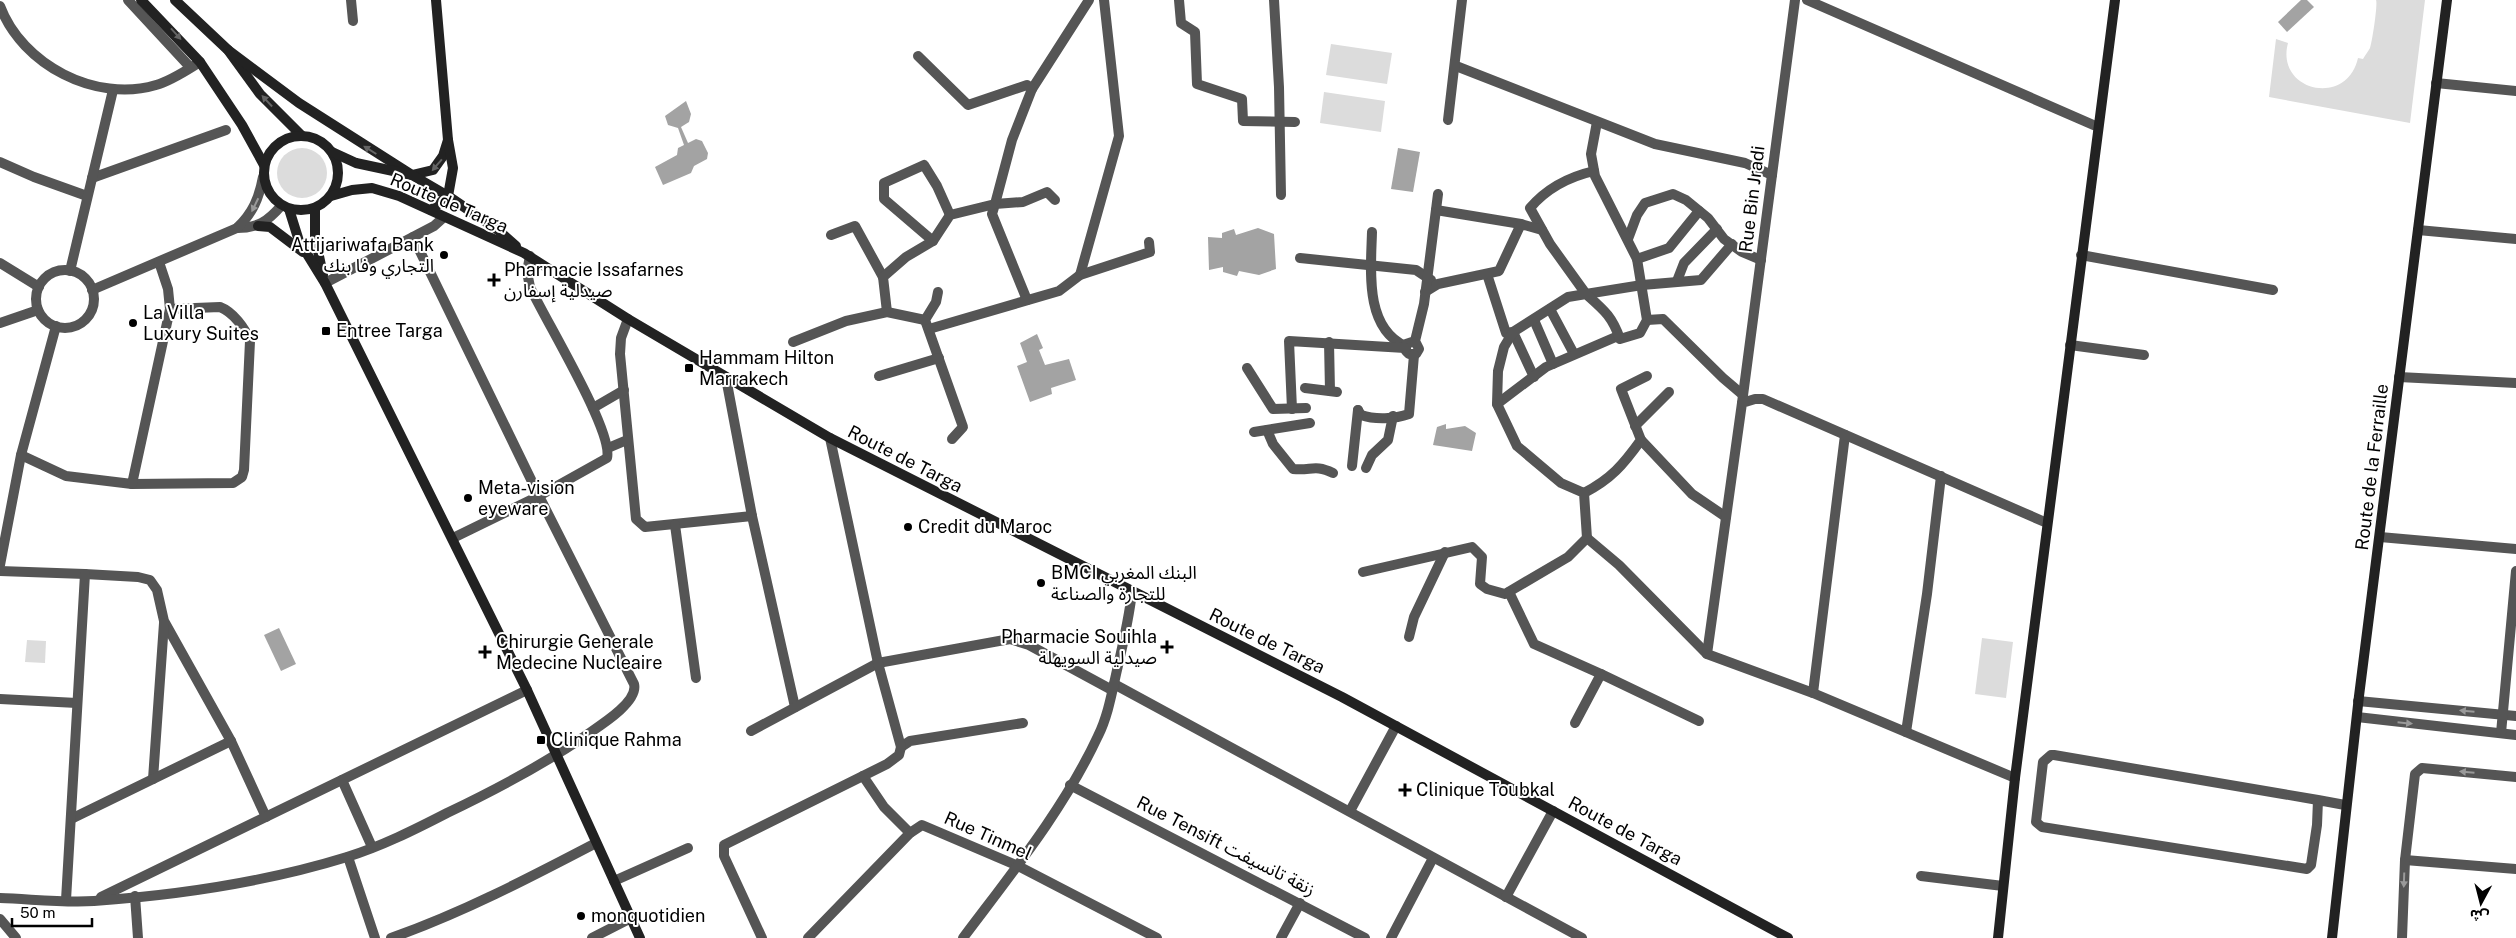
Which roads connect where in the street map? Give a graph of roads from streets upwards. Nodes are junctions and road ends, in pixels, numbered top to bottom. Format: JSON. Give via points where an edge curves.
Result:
{"nodes":[{"id":1,"x":128,"y":0,"type":"edge"},
{"id":2,"x":141,"y":0,"type":"edge"},
{"id":3,"x":175,"y":0,"type":"edge"},
{"id":4,"x":351,"y":0,"type":"edge"},
{"id":5,"x":436,"y":0,"type":"edge"},
{"id":6,"x":1089,"y":0,"type":"edge"},
{"id":7,"x":1104,"y":0,"type":"edge"},
{"id":8,"x":1180,"y":0,"type":"edge"},
{"id":9,"x":1274,"y":0,"type":"edge"},
{"id":10,"x":1462,"y":0,"type":"edge"},
{"id":11,"x":1795,"y":0,"type":"edge"},
{"id":12,"x":1807,"y":0,"type":"edge"},
{"id":13,"x":2115,"y":0,"type":"edge"},
{"id":14,"x":2447,"y":0,"type":"edge"},
{"id":15,"x":0,"y":6,"type":"edge"},
{"id":16,"x":2,"y":19,"type":"edge"},
{"id":17,"x":353,"y":21,"type":"dead end"},
{"id":18,"x":228,"y":50,"type":"junction"},
{"id":19,"x":918,"y":56,"type":"dead end"},
{"id":20,"x":200,"y":62,"type":"junction"},
{"id":21,"x":1456,"y":66,"type":"junction"},
{"id":22,"x":190,"y":68,"type":"junction"},
{"id":23,"x":2436,"y":83,"type":"junction"},
{"id":24,"x":1032,"y":89,"type":"junction"},
{"id":25,"x":114,"y":90,"type":"junction"},
{"id":26,"x":2516,"y":91,"type":"edge"},
{"id":27,"x":1280,"y":120,"type":"junction"},
{"id":28,"x":1448,"y":120,"type":"dead end"},
{"id":29,"x":1295,"y":122,"type":"dead end"},
{"id":30,"x":1597,"y":122,"type":"junction"},
{"id":31,"x":2098,"y":127,"type":"junction"},
{"id":32,"x":226,"y":130,"type":"dead end"},
{"id":33,"x":302,"y":136,"type":"junction"},
{"id":34,"x":448,"y":140,"type":"junction"},
{"id":35,"x":332,"y":152,"type":"junction"},
{"id":36,"x":0,"y":162,"type":"edge"},
{"id":37,"x":264,"y":165,"type":"junction"},
{"id":38,"x":1594,"y":171,"type":"junction"},
{"id":39,"x":412,"y":175,"type":"junction"},
{"id":40,"x":1772,"y":175,"type":"junction"},
{"id":41,"x":263,"y":177,"type":"junction"},
{"id":42,"x":92,"y":178,"type":"junction"},
{"id":43,"x":1438,"y":194,"type":"dead end"},
{"id":44,"x":1281,"y":195,"type":"dead end"},
{"id":45,"x":87,"y":196,"type":"junction"},
{"id":46,"x":331,"y":196,"type":"junction"},
{"id":47,"x":448,"y":196,"type":"junction"},
{"id":48,"x":1055,"y":200,"type":"dead end"},
{"id":49,"x":995,"y":204,"type":"junction"},
{"id":50,"x":285,"y":207,"type":"junction"},
{"id":51,"x":315,"y":208,"type":"junction"},
{"id":52,"x":431,"y":210,"type":"junction"},
{"id":53,"x":1436,"y":210,"type":"junction"},
{"id":54,"x":1700,"y":211,"type":"junction"},
{"id":55,"x":950,"y":216,"type":"junction"},
{"id":56,"x":444,"y":217,"type":"junction"},
{"id":57,"x":1522,"y":224,"type":"junction"},
{"id":58,"x":258,"y":226,"type":"junction"},
{"id":59,"x":237,"y":228,"type":"junction"},
{"id":60,"x":1717,"y":229,"type":"junction"},
{"id":61,"x":1542,"y":230,"type":"junction"},
{"id":62,"x":2418,"y":230,"type":"junction"},
{"id":63,"x":1372,"y":232,"type":"dead end"},
{"id":64,"x":831,"y":235,"type":"dead end"},
{"id":65,"x":413,"y":237,"type":"junction"},
{"id":66,"x":1628,"y":238,"type":"junction"},
{"id":67,"x":2516,"y":239,"type":"edge"},
{"id":68,"x":933,"y":241,"type":"junction"},
{"id":69,"x":1149,"y":242,"type":"dead end"},
{"id":70,"x":1732,"y":244,"type":"junction"},
{"id":71,"x":527,"y":254,"type":"junction"},
{"id":72,"x":2081,"y":255,"type":"junction"},
{"id":73,"x":307,"y":256,"type":"junction"},
{"id":74,"x":1300,"y":258,"type":"dead end"},
{"id":75,"x":1636,"y":258,"type":"junction"},
{"id":76,"x":1761,"y":260,"type":"junction"},
{"id":77,"x":159,"y":262,"type":"junction"},
{"id":78,"x":0,"y":263,"type":"edge"},
{"id":79,"x":1371,"y":266,"type":"junction"},
{"id":80,"x":70,"y":271,"type":"junction"},
{"id":81,"x":1488,"y":274,"type":"junction"},
{"id":82,"x":1080,"y":275,"type":"junction"},
{"id":83,"x":884,"y":277,"type":"junction"},
{"id":84,"x":1427,"y":278,"type":"junction"},
{"id":85,"x":1677,"y":282,"type":"junction"},
{"id":86,"x":325,"y":283,"type":"junction"},
{"id":87,"x":1438,"y":284,"type":"junction"},
{"id":88,"x":1642,"y":285,"type":"junction"},
{"id":89,"x":39,"y":286,"type":"junction"},
{"id":90,"x":92,"y":290,"type":"junction"},
{"id":91,"x":2273,"y":290,"type":"dead end"},
{"id":92,"x":938,"y":292,"type":"dead end"},
{"id":93,"x":1425,"y":292,"type":"junction"},
{"id":94,"x":1586,"y":294,"type":"junction"},
{"id":95,"x":1026,"y":300,"type":"junction"},
{"id":96,"x":170,"y":309,"type":"junction"},
{"id":97,"x":1550,"y":309,"type":"junction"},
{"id":98,"x":38,"y":310,"type":"junction"},
{"id":99,"x":887,"y":312,"type":"junction"},
{"id":100,"x":628,"y":320,"type":"junction"},
{"id":101,"x":1534,"y":320,"type":"junction"},
{"id":102,"x":1647,"y":320,"type":"junction"},
{"id":103,"x":0,"y":323,"type":"edge"},
{"id":104,"x":927,"y":325,"type":"junction"},
{"id":105,"x":56,"y":326,"type":"junction"},
{"id":106,"x":1513,"y":332,"type":"junction"},
{"id":107,"x":1618,"y":336,"type":"junction"},
{"id":108,"x":793,"y":342,"type":"dead end"},
{"id":109,"x":1329,"y":342,"type":"junction"},
{"id":110,"x":2070,"y":345,"type":"junction"},
{"id":111,"x":1408,"y":350,"type":"junction"},
{"id":112,"x":1574,"y":354,"type":"junction"},
{"id":113,"x":2144,"y":355,"type":"dead end"},
{"id":114,"x":939,"y":358,"type":"junction"},
{"id":115,"x":1554,"y":364,"type":"junction"},
{"id":116,"x":1247,"y":368,"type":"dead end"},
{"id":117,"x":878,"y":376,"type":"dead end"},
{"id":118,"x":1648,"y":376,"type":"dead end"},
{"id":119,"x":1534,"y":377,"type":"junction"},
{"id":120,"x":2399,"y":377,"type":"junction"},
{"id":121,"x":726,"y":378,"type":"junction"},
{"id":122,"x":2516,"y":384,"type":"edge"},
{"id":123,"x":1305,"y":388,"type":"dead end"},
{"id":124,"x":624,"y":390,"type":"junction"},
{"id":125,"x":1669,"y":392,"type":"dead end"},
{"id":126,"x":1743,"y":399,"type":"junction"},
{"id":127,"x":1497,"y":404,"type":"junction"},
{"id":128,"x":593,"y":408,"type":"junction"},
{"id":129,"x":1292,"y":408,"type":"junction"},
{"id":130,"x":1306,"y":408,"type":"dead end"},
{"id":131,"x":1393,"y":416,"type":"junction"},
{"id":132,"x":1310,"y":423,"type":"dead end"},
{"id":133,"x":1635,"y":426,"type":"junction"},
{"id":134,"x":1267,"y":430,"type":"junction"},
{"id":135,"x":1254,"y":432,"type":"dead end"},
{"id":136,"x":1845,"y":436,"type":"junction"},
{"id":137,"x":830,"y":438,"type":"junction"},
{"id":138,"x":952,"y":439,"type":"dead end"},
{"id":139,"x":627,"y":440,"type":"junction"},
{"id":140,"x":1641,"y":440,"type":"junction"},
{"id":141,"x":608,"y":448,"type":"junction"},
{"id":142,"x":21,"y":455,"type":"junction"},
{"id":143,"x":1352,"y":466,"type":"dead end"},
{"id":144,"x":1366,"y":468,"type":"dead end"},
{"id":145,"x":1333,"y":473,"type":"dead end"},
{"id":146,"x":1941,"y":476,"type":"junction"},
{"id":147,"x":132,"y":484,"type":"junction"},
{"id":148,"x":1584,"y":493,"type":"junction"},
{"id":149,"x":539,"y":496,"type":"junction"},
{"id":150,"x":752,"y":516,"type":"junction"},
{"id":151,"x":1726,"y":517,"type":"junction"},
{"id":152,"x":2047,"y":523,"type":"junction"},
{"id":153,"x":675,"y":525,"type":"junction"},
{"id":154,"x":2380,"y":537,"type":"junction"},
{"id":155,"x":453,"y":538,"type":"junction"},
{"id":156,"x":1587,"y":538,"type":"junction"},
{"id":157,"x":2516,"y":549,"type":"edge"},
{"id":158,"x":1445,"y":552,"type":"junction"},
{"id":159,"x":0,"y":565,"type":"edge"},
{"id":160,"x":0,"y":571,"type":"edge"},
{"id":161,"x":2516,"y":571,"type":"edge"},
{"id":162,"x":1363,"y":572,"type":"dead end"},
{"id":163,"x":85,"y":574,"type":"junction"},
{"id":164,"x":1132,"y":592,"type":"junction"},
{"id":165,"x":1509,"y":592,"type":"junction"},
{"id":166,"x":164,"y":621,"type":"junction"},
{"id":167,"x":1409,"y":637,"type":"dead end"},
{"id":168,"x":1707,"y":654,"type":"junction"},
{"id":169,"x":878,"y":663,"type":"junction"},
{"id":170,"x":1601,"y":674,"type":"junction"},
{"id":171,"x":696,"y":678,"type":"dead end"},
{"id":172,"x":1113,"y":687,"type":"junction"},
{"id":173,"x":527,"y":690,"type":"junction"},
{"id":174,"x":1813,"y":692,"type":"junction"},
{"id":175,"x":0,"y":699,"type":"edge"},
{"id":176,"x":2358,"y":701,"type":"junction"},
{"id":177,"x":77,"y":703,"type":"junction"},
{"id":178,"x":795,"y":707,"type":"junction"},
{"id":179,"x":2502,"y":715,"type":"junction"},
{"id":180,"x":2516,"y":716,"type":"edge"},
{"id":181,"x":2357,"y":717,"type":"junction"},
{"id":182,"x":1699,"y":721,"type":"dead end"},
{"id":183,"x":1023,"y":723,"type":"dead end"},
{"id":184,"x":1576,"y":723,"type":"dead end"},
{"id":185,"x":1396,"y":726,"type":"junction"},
{"id":186,"x":751,"y":731,"type":"dead end"},
{"id":187,"x":1906,"y":732,"type":"junction"},
{"id":188,"x":2500,"y":734,"type":"junction"},
{"id":189,"x":2516,"y":735,"type":"edge"},
{"id":190,"x":231,"y":741,"type":"junction"},
{"id":191,"x":901,"y":747,"type":"junction"},
{"id":192,"x":558,"y":754,"type":"junction"},
{"id":193,"x":863,"y":776,"type":"junction"},
{"id":194,"x":2516,"y":777,"type":"edge"},
{"id":195,"x":2016,"y":778,"type":"junction"},
{"id":196,"x":153,"y":779,"type":"junction"},
{"id":197,"x":342,"y":780,"type":"junction"},
{"id":198,"x":1070,"y":785,"type":"junction"},
{"id":199,"x":2318,"y":800,"type":"junction"},
{"id":200,"x":2346,"y":806,"type":"junction"},
{"id":201,"x":1350,"y":811,"type":"junction"},
{"id":202,"x":1553,"y":811,"type":"junction"},
{"id":203,"x":266,"y":817,"type":"junction"},
{"id":204,"x":71,"y":818,"type":"junction"},
{"id":205,"x":910,"y":833,"type":"junction"},
{"id":206,"x":596,"y":843,"type":"junction"},
{"id":207,"x":372,"y":847,"type":"junction"},
{"id":208,"x":688,"y":848,"type":"dead end"},
{"id":209,"x":348,"y":857,"type":"junction"},
{"id":210,"x":1433,"y":858,"type":"junction"},
{"id":211,"x":2405,"y":860,"type":"junction"},
{"id":212,"x":1018,"y":866,"type":"junction"},
{"id":213,"x":2516,"y":870,"type":"edge"},
{"id":214,"x":1920,"y":876,"type":"dead end"},
{"id":215,"x":614,"y":881,"type":"junction"},
{"id":216,"x":2003,"y":886,"type":"junction"},
{"id":217,"x":135,"y":896,"type":"junction"},
{"id":218,"x":1506,"y":897,"type":"junction"},
{"id":219,"x":0,"y":898,"type":"edge"},
{"id":220,"x":66,"y":900,"type":"junction"},
{"id":221,"x":93,"y":901,"type":"junction"},
{"id":222,"x":1300,"y":903,"type":"junction"},
{"id":223,"x":631,"y":918,"type":"junction"},
{"id":224,"x":0,"y":919,"type":"edge"},
{"id":225,"x":418,"y":934,"type":"edge"},
{"id":226,"x":16,"y":938,"type":"edge"},
{"id":227,"x":138,"y":938,"type":"edge"},
{"id":228,"x":375,"y":938,"type":"edge"},
{"id":229,"x":391,"y":938,"type":"edge"},
{"id":230,"x":592,"y":938,"type":"edge"},
{"id":231,"x":640,"y":938,"type":"edge"},
{"id":232,"x":762,"y":938,"type":"edge"},
{"id":233,"x":808,"y":938,"type":"edge"},
{"id":234,"x":963,"y":938,"type":"edge"},
{"id":235,"x":1158,"y":938,"type":"edge"},
{"id":236,"x":1281,"y":938,"type":"edge"},
{"id":237,"x":1365,"y":938,"type":"edge"},
{"id":238,"x":1391,"y":938,"type":"edge"},
{"id":239,"x":1582,"y":938,"type":"edge"},
{"id":240,"x":1788,"y":938,"type":"edge"},
{"id":241,"x":1998,"y":938,"type":"edge"},
{"id":242,"x":2332,"y":938,"type":"edge"},
{"id":243,"x":2402,"y":938,"type":"edge"}],
"edges":[{"from":1,"to":22,"type":"street"},
{"from":2,"to":20,"type":"street","one_way":true},
{"from":3,"to":18,"type":"street"},
{"from":4,"to":17,"type":"street"},
{"from":5,"to":34,"type":"street"},
{"from":6,"to":24,"type":"street"},
{"from":7,"to":82,"type":"street","via":[[1119,136]]},
{"from":8,"to":27,"type":"street","via":[[1181,23],[1195,32],[1197,84],[1242,99],[1243,121]]},
{"from":9,"to":27,"type":"street"},
{"from":10,"to":21,"type":"street"},
{"from":11,"to":40,"type":"street","name":"Rue Bin Jradi"},
{"from":12,"to":31,"type":"street"},
{"from":13,"to":31,"type":"street"},
{"from":14,"to":23,"type":"street","name":"Route de la Ferraille"},
{"from":15,"to":16,"type":"street"},
{"from":16,"to":25,"type":"street","via":[[24,46],[48,65],[84,83]]},
{"from":33,"to":18,"type":"street","one_way":true,"via":[[260,94]]},
{"from":39,"to":18,"type":"street","one_way":true,"via":[[299,103]]},
{"from":19,"to":24,"type":"street","via":[[968,105],[1027,85]]},
{"from":20,"to":22,"type":"street"},
{"from":20,"to":37,"type":"street"},
{"from":21,"to":28,"type":"street"},
{"from":21,"to":30,"type":"street"},
{"from":22,"to":25,"type":"street","via":[[158,85]]},
{"from":23,"to":26,"type":"street"},
{"from":23,"to":62,"type":"street","name":"Route de la Ferraille"},
{"from":24,"to":49,"type":"street","via":[[1012,140]]},
{"from":25,"to":42,"type":"street"},
{"from":27,"to":29,"type":"street"},
{"from":27,"to":44,"type":"street"},
{"from":30,"to":38,"type":"street","via":[[1590,154]]},
{"from":30,"to":40,"type":"street","via":[[1654,144],[1745,163]]},
{"from":31,"to":72,"type":"street"},
{"from":32,"to":42,"type":"street"},
{"from":33,"to":35,"type":"street","via":[[319,140]]},
{"from":33,"to":37,"type":"street","via":[[280,142],[271,150]]},
{"from":34,"to":39,"type":"street","one_way":true,"via":[[443,156],[433,170]]},
{"from":34,"to":47,"type":"street","via":[[453,168]]},
{"from":35,"to":39,"type":"street","name":"Route de Targa","via":[[356,163]]},
{"from":35,"to":46,"type":"street","via":[[339,174]]},
{"from":36,"to":45,"type":"street","via":[[34,178]]},
{"from":37,"to":41,"type":"street"},
{"from":38,"to":61,"type":"street","via":[[1574,176],[1542,194],[1530,208]]},
{"from":38,"to":66,"type":"street"},
{"from":39,"to":47,"type":"street","name":"Route de Targa"},
{"from":40,"to":76,"type":"street","name":"Rue Bin Jradi"},
{"from":41,"to":50,"type":"street","via":[[269,193]]},
{"from":41,"to":59,"type":"street","one_way":true,"via":[[259,196],[249,217]]},
{"from":42,"to":45,"type":"street"},
{"from":43,"to":53,"type":"street"},
{"from":45,"to":80,"type":"street"},
{"from":46,"to":51,"type":"street"},
{"from":46,"to":52,"type":"street","name":"Route de Targa","via":[[372,188]]},
{"from":47,"to":52,"type":"street"},
{"from":47,"to":71,"type":"street","name":"Route de Targa"},
{"from":48,"to":49,"type":"street","via":[[1047,192],[1023,202]]},
{"from":49,"to":55,"type":"street"},
{"from":49,"to":95,"type":"street","via":[[992,214]]},
{"from":50,"to":51,"type":"street","via":[[302,211]]},
{"from":50,"to":58,"type":"street"},
{"from":50,"to":73,"type":"street"},
{"from":51,"to":86,"type":"street","via":[[318,254]]},
{"from":52,"to":56,"type":"street","name":"Route de Targa"},
{"from":53,"to":57,"type":"street"},
{"from":53,"to":84,"type":"street"},
{"from":54,"to":60,"type":"street"},
{"from":54,"to":66,"type":"street","via":[[1673,194],[1645,203],[1636,215]]},
{"from":54,"to":75,"type":"street","via":[[1669,248]]},
{"from":55,"to":68,"type":"street"},
{"from":55,"to":68,"type":"street","via":[[924,165],[884,183],[884,199]]},
{"from":56,"to":65,"type":"street"},
{"from":56,"to":71,"type":"street","name":"Route de Targa"},
{"from":57,"to":61,"type":"street"},
{"from":57,"to":81,"type":"street","via":[[1499,271]]},
{"from":58,"to":59,"type":"street"},
{"from":58,"to":73,"type":"street","via":[[270,227]]},
{"from":59,"to":77,"type":"street"},
{"from":60,"to":70,"type":"street"},
{"from":60,"to":85,"type":"street","via":[[1684,263]]},
{"from":61,"to":94,"type":"street"},
{"from":62,"to":67,"type":"street"},
{"from":62,"to":120,"type":"street","name":"Route de la Ferraille"},
{"from":63,"to":79,"type":"street"},
{"from":64,"to":83,"type":"street","via":[[856,226]]},
{"from":65,"to":86,"type":"street"},
{"from":65,"to":149,"type":"street"},
{"from":66,"to":75,"type":"street"},
{"from":68,"to":83,"type":"street","via":[[906,257]]},
{"from":69,"to":82,"type":"street","via":[[1150,252]]},
{"from":70,"to":76,"type":"street"},
{"from":70,"to":85,"type":"street","via":[[1702,280]]},
{"from":71,"to":100,"type":"street","name":"Route de Targa"},
{"from":71,"to":128,"type":"street","via":[[530,287]]},
{"from":72,"to":91,"type":"street"},
{"from":72,"to":110,"type":"street"},
{"from":73,"to":86,"type":"street"},
{"from":74,"to":79,"type":"street"},
{"from":75,"to":88,"type":"street"},
{"from":76,"to":126,"type":"street","name":"Rue Bin Jradi"},
{"from":77,"to":90,"type":"street"},
{"from":77,"to":96,"type":"street","via":[[168,289]]},
{"from":78,"to":89,"type":"street"},
{"from":79,"to":84,"type":"street","via":[[1416,270]]},
{"from":79,"to":111,"type":"street","via":[[1372,302],[1385,328],[1396,342]]},
{"from":80,"to":89,"type":"street","via":[[52,273]]},
{"from":80,"to":90,"type":"street","via":[[86,280]]},
{"from":81,"to":87,"type":"street"},
{"from":81,"to":106,"type":"street","via":[[1506,333]]},
{"from":82,"to":95,"type":"street","via":[[1059,291]]},
{"from":83,"to":99,"type":"street"},
{"from":84,"to":87,"type":"street"},
{"from":84,"to":93,"type":"street"},
{"from":85,"to":88,"type":"street"},
{"from":86,"to":155,"type":"street"},
{"from":87,"to":93,"type":"street"},
{"from":88,"to":94,"type":"street"},
{"from":88,"to":102,"type":"street"},
{"from":89,"to":98,"type":"street"},
{"from":90,"to":105,"type":"street","via":[[92,309],[85,319],[75,326]]},
{"from":92,"to":104,"type":"street"},
{"from":93,"to":111,"type":"street","via":[[1415,341],[1408,342]]},
{"from":94,"to":97,"type":"street","via":[[1568,297]]},
{"from":94,"to":107,"type":"street","via":[[1605,310]]},
{"from":95,"to":104,"type":"street"},
{"from":96,"to":147,"type":"street"},
{"from":96,"to":147,"type":"street","via":[[220,307],[246,330],[250,341],[244,470],[242,477],[233,483]]},
{"from":97,"to":101,"type":"street"},
{"from":97,"to":112,"type":"street"},
{"from":98,"to":103,"type":"street"},
{"from":98,"to":105,"type":"street"},
{"from":99,"to":104,"type":"street"},
{"from":99,"to":108,"type":"street","via":[[846,322]]},
{"from":100,"to":121,"type":"street","name":"Route de Targa"},
{"from":100,"to":124,"type":"street","via":[[621,338],[620,354]]},
{"from":101,"to":106,"type":"street"},
{"from":101,"to":115,"type":"street"},
{"from":102,"to":107,"type":"street","via":[[1640,333],[1620,339]]},
{"from":102,"to":126,"type":"street","via":[[1663,319]]},
{"from":104,"to":114,"type":"street"},
{"from":105,"to":142,"type":"street"},
{"from":106,"to":119,"type":"street"},
{"from":106,"to":127,"type":"street","via":[[1504,347],[1498,371]]},
{"from":107,"to":112,"type":"street"},
{"from":109,"to":111,"type":"street"},
{"from":109,"to":123,"type":"street","via":[[1333,391]]},
{"from":109,"to":129,"type":"street","via":[[1289,341]]},
{"from":110,"to":113,"type":"street"},
{"from":110,"to":152,"type":"street"},
{"from":111,"to":131,"type":"street","via":[[1409,414]]},
{"from":112,"to":115,"type":"street"},
{"from":114,"to":117,"type":"street"},
{"from":114,"to":138,"type":"street","via":[[963,427]]},
{"from":115,"to":119,"type":"street"},
{"from":116,"to":129,"type":"street","via":[[1273,409]]},
{"from":118,"to":133,"type":"street","via":[[1621,389]]},
{"from":119,"to":127,"type":"street"},
{"from":120,"to":122,"type":"street"},
{"from":120,"to":154,"type":"street","name":"Route de la Ferraille"},
{"from":121,"to":137,"type":"street","name":"Route de Targa"},
{"from":121,"to":150,"type":"street"},
{"from":124,"to":128,"type":"street"},
{"from":124,"to":139,"type":"street"},
{"from":125,"to":133,"type":"street"},
{"from":126,"to":136,"type":"street","via":[[1763,400]]},
{"from":126,"to":151,"type":"street","name":"Rue Bin Jradi"},
{"from":127,"to":148,"type":"street","via":[[1517,446],[1561,483]]},
{"from":128,"to":141,"type":"street"},
{"from":129,"to":130,"type":"street"},
{"from":131,"to":143,"type":"street","via":[[1372,419],[1361,415],[1358,410]]},
{"from":131,"to":144,"type":"street","via":[[1388,440],[1372,455]]},
{"from":132,"to":134,"type":"street"},
{"from":133,"to":140,"type":"street"},
{"from":134,"to":135,"type":"street"},
{"from":134,"to":145,"type":"street","via":[[1273,444],[1293,469],[1319,466]]},
{"from":136,"to":146,"type":"street"},
{"from":136,"to":174,"type":"street"},
{"from":137,"to":164,"type":"street","name":"Route de Targa"},
{"from":137,"to":169,"type":"street"},
{"from":139,"to":141,"type":"street"},
{"from":139,"to":153,"type":"street","via":[[636,519],[644,527]]},
{"from":140,"to":148,"type":"street","via":[[1621,468]]},
{"from":140,"to":151,"type":"street","via":[[1692,494]]},
{"from":141,"to":149,"type":"street","via":[[604,462]]},
{"from":142,"to":147,"type":"street","via":[[66,476]]},
{"from":142,"to":159,"type":"street"},
{"from":146,"to":152,"type":"street"},
{"from":146,"to":187,"type":"street"},
{"from":148,"to":156,"type":"street"},
{"from":149,"to":155,"type":"street"},
{"from":149,"to":192,"type":"street","via":[[636,689],[629,702]]},
{"from":150,"to":153,"type":"street"},
{"from":150,"to":178,"type":"street"},
{"from":151,"to":168,"type":"street","name":"Rue Bin Jradi"},
{"from":152,"to":195,"type":"street"},
{"from":153,"to":171,"type":"street"},
{"from":154,"to":157,"type":"street"},
{"from":154,"to":176,"type":"street","name":"Route de la Ferraille"},
{"from":155,"to":173,"type":"street"},
{"from":156,"to":165,"type":"street","via":[[1568,556]]},
{"from":156,"to":168,"type":"street","via":[[1619,565]]},
{"from":158,"to":162,"type":"street"},
{"from":158,"to":165,"type":"street","via":[[1472,547],[1482,557],[1480,584],[1504,594]]},
{"from":158,"to":167,"type":"street","via":[[1414,617]]},
{"from":160,"to":163,"type":"street"},
{"from":161,"to":179,"type":"street"},
{"from":163,"to":166,"type":"street","via":[[150,580],[157,590]]},
{"from":163,"to":177,"type":"street"},
{"from":164,"to":172,"type":"street"},
{"from":164,"to":185,"type":"street","name":"Route de Targa"},
{"from":165,"to":170,"type":"street","via":[[1534,644]]},
{"from":166,"to":190,"type":"street"},
{"from":166,"to":196,"type":"street"},
{"from":168,"to":174,"type":"street"},
{"from":169,"to":172,"type":"street","via":[[1010,639],[1029,645]]},
{"from":169,"to":178,"type":"street"},
{"from":169,"to":191,"type":"street"},
{"from":170,"to":182,"type":"street"},
{"from":170,"to":184,"type":"street"},
{"from":172,"to":198,"type":"street","via":[[1098,736]]},
{"from":172,"to":201,"type":"street"},
{"from":173,"to":192,"type":"street"},
{"from":173,"to":197,"type":"street"},
{"from":174,"to":187,"type":"street"},
{"from":175,"to":177,"type":"street"},
{"from":179,"to":176,"type":"street","one_way":true},
{"from":176,"to":181,"type":"street","name":"Route de la Ferraille"},
{"from":177,"to":204,"type":"street"},
{"from":178,"to":186,"type":"street"},
{"from":179,"to":180,"type":"street"},
{"from":179,"to":188,"type":"street"},
{"from":181,"to":188,"type":"street","one_way":true},
{"from":181,"to":200,"type":"street","name":"Route de la Ferraille"},
{"from":183,"to":191,"type":"street","via":[[910,741]]},
{"from":185,"to":201,"type":"street"},
{"from":185,"to":202,"type":"street","name":"Route de Targa"},
{"from":187,"to":195,"type":"street"},
{"from":188,"to":189,"type":"street"},
{"from":190,"to":196,"type":"street"},
{"from":190,"to":203,"type":"street"},
{"from":191,"to":193,"type":"street","via":[[894,760]]},
{"from":192,"to":206,"type":"street"},
{"from":192,"to":207,"type":"street","via":[[402,836]]},
{"from":193,"to":205,"type":"street","via":[[884,807]]},
{"from":193,"to":232,"type":"street","via":[[724,845],[724,856]]},
{"from":194,"to":211,"type":"street","one_way":true,"via":[[2418,770],[2413,777]]},
{"from":195,"to":216,"type":"street"},
{"from":196,"to":204,"type":"street"},
{"from":197,"to":203,"type":"street"},
{"from":197,"to":207,"type":"street"},
{"from":198,"to":212,"type":"street"},
{"from":198,"to":222,"type":"street","name":"Rue Tensift زنقة تانسيفت"},
{"from":199,"to":199,"type":"street","via":[[2051,755],[2043,762],[2036,822],[2042,827],[2306,869],[2311,865]]},
{"from":199,"to":200,"type":"street"},
{"from":200,"to":242,"type":"street","name":"Route de la Ferraille"},
{"from":201,"to":210,"type":"street"},
{"from":202,"to":218,"type":"street"},
{"from":202,"to":240,"type":"street","name":"Route de Targa"},
{"from":203,"to":221,"type":"street"},
{"from":204,"to":220,"type":"street"},
{"from":205,"to":212,"type":"street","name":"Rue Tinmel","via":[[919,826],[926,826]]},
{"from":205,"to":233,"type":"street"},
{"from":206,"to":215,"type":"street"},
{"from":206,"to":225,"type":"street"},
{"from":207,"to":209,"type":"street"},
{"from":208,"to":215,"type":"street"},
{"from":209,"to":217,"type":"street","via":[[243,882]]},
{"from":209,"to":228,"type":"street"},
{"from":210,"to":218,"type":"street"},
{"from":210,"to":238,"type":"street"},
{"from":211,"to":213,"type":"street"},
{"from":211,"to":243,"type":"street","one_way":true},
{"from":212,"to":234,"type":"street"},
{"from":212,"to":235,"type":"street","name":"Rue Tinmel"},
{"from":214,"to":216,"type":"street"},
{"from":215,"to":223,"type":"street"},
{"from":216,"to":241,"type":"street"},
{"from":217,"to":221,"type":"street"},
{"from":217,"to":227,"type":"street"},
{"from":218,"to":239,"type":"street"},
{"from":219,"to":220,"type":"street"},
{"from":220,"to":221,"type":"street"},
{"from":222,"to":236,"type":"street"},
{"from":222,"to":237,"type":"street","name":"Rue Tensift زنقة تانسيفت"},
{"from":223,"to":230,"type":"street"},
{"from":223,"to":231,"type":"street"},
{"from":224,"to":226,"type":"street"},
{"from":225,"to":229,"type":"street"}]}
